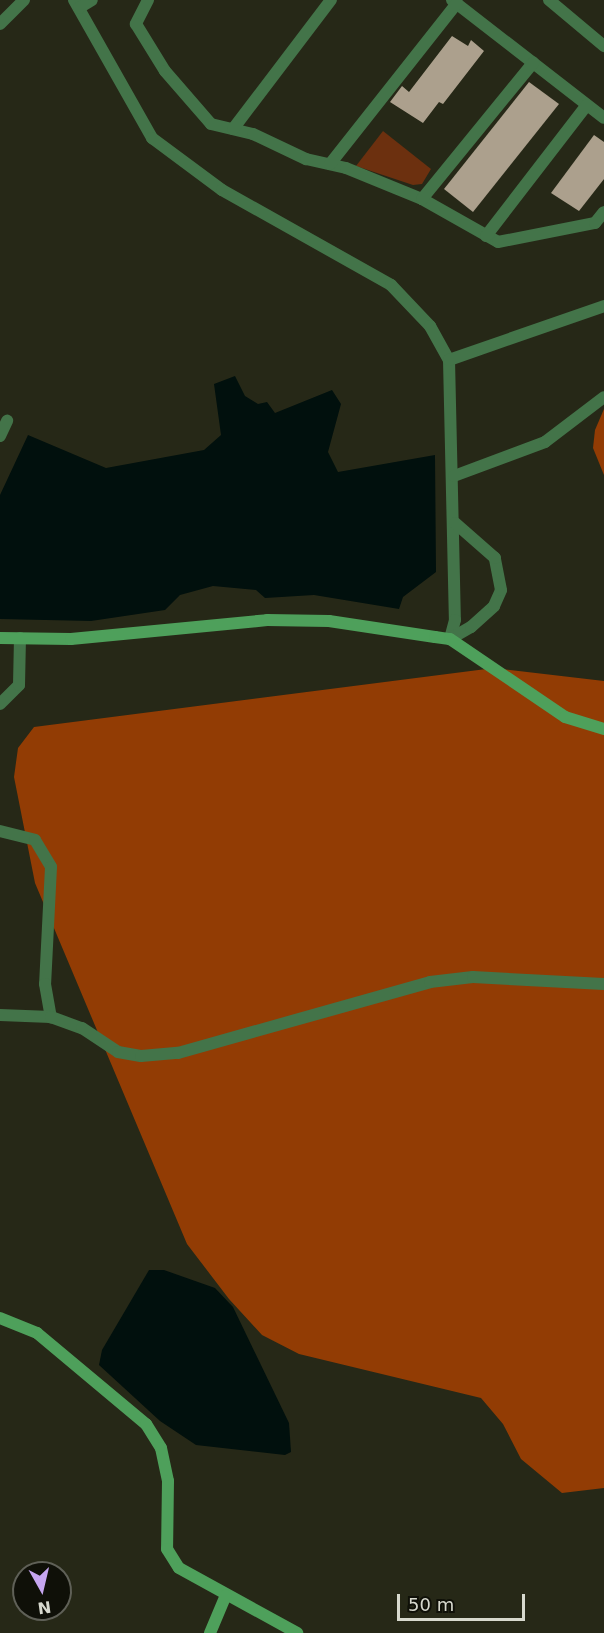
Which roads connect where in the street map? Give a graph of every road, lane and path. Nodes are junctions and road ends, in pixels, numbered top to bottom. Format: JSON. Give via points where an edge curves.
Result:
{"nodes":[{"id":1,"x":24,"y":0,"type":"edge"},
{"id":2,"x":92,"y":0,"type":"edge"},
{"id":3,"x":148,"y":0,"type":"edge"},
{"id":4,"x":331,"y":0,"type":"edge"},
{"id":5,"x":549,"y":0,"type":"edge"},
{"id":6,"x":454,"y":2,"type":"edge"},
{"id":7,"x":77,"y":4,"type":"edge"},
{"id":8,"x":0,"y":24,"type":"edge"},
{"id":9,"x":604,"y":46,"type":"edge"},
{"id":10,"x":533,"y":63,"type":"junction"},
{"id":11,"x":588,"y":105,"type":"junction"},
{"id":12,"x":604,"y":118,"type":"edge"},
{"id":13,"x":232,"y":129,"type":"junction"},
{"id":14,"x":330,"y":164,"type":"junction"},
{"id":15,"x":422,"y":198,"type":"junction"},
{"id":16,"x":604,"y":212,"type":"edge"},
{"id":17,"x":486,"y":236,"type":"junction"},
{"id":18,"x":604,"y":306,"type":"edge"},
{"id":19,"x":449,"y":360,"type":"junction"},
{"id":20,"x":604,"y":397,"type":"edge"},
{"id":21,"x":7,"y":421,"type":"dead end"},
{"id":22,"x":0,"y":436,"type":"edge"},
{"id":23,"x":454,"y":476,"type":"junction"},
{"id":24,"x":454,"y":523,"type":"junction"},
{"id":25,"x":0,"y":638,"type":"edge"},
{"id":26,"x":20,"y":638,"type":"junction"},
{"id":27,"x":450,"y":639,"type":"junction"},
{"id":28,"x":0,"y":704,"type":"edge"},
{"id":29,"x":604,"y":729,"type":"edge"},
{"id":30,"x":0,"y":831,"type":"edge"},
{"id":31,"x":604,"y":984,"type":"edge"},
{"id":32,"x":0,"y":1015,"type":"edge"},
{"id":33,"x":51,"y":1017,"type":"junction"},
{"id":34,"x":0,"y":1318,"type":"edge"},
{"id":35,"x":226,"y":1595,"type":"junction"},
{"id":36,"x":210,"y":1633,"type":"edge"},
{"id":37,"x":297,"y":1633,"type":"edge"}],
"edges":[{"from":1,"to":8,"type":"street"},
{"from":2,"to":7,"type":"street"},
{"from":3,"to":13,"type":"street","via":[[136,24],[165,71],[211,124]]},
{"from":4,"to":13,"type":"street"},
{"from":5,"to":9,"type":"street"},
{"from":6,"to":10,"type":"street"},
{"from":6,"to":14,"type":"street"},
{"from":7,"to":19,"type":"street","via":[[152,138],[222,190],[391,285],[430,326]]},
{"from":10,"to":11,"type":"street"},
{"from":10,"to":15,"type":"street"},
{"from":11,"to":12,"type":"street"},
{"from":11,"to":17,"type":"street"},
{"from":13,"to":14,"type":"street","via":[[253,134],[306,159]]},
{"from":14,"to":15,"type":"street"},
{"from":15,"to":17,"type":"street"},
{"from":16,"to":17,"type":"street","via":[[595,223],[498,242]]},
{"from":18,"to":19,"type":"street"},
{"from":19,"to":23,"type":"street"},
{"from":20,"to":23,"type":"street","via":[[545,442]]},
{"from":21,"to":22,"type":"street"},
{"from":23,"to":24,"type":"street"},
{"from":24,"to":27,"type":"street","via":[[456,620]]},
{"from":24,"to":27,"type":"street","via":[[495,558],[501,590],[494,606]]},
{"from":25,"to":26,"type":"street"},
{"from":26,"to":27,"type":"street","via":[[82,639],[267,620],[329,621]]},
{"from":26,"to":28,"type":"street","via":[[19,685]]},
{"from":27,"to":29,"type":"street","via":[[565,717]]},
{"from":30,"to":33,"type":"street","via":[[35,840],[51,867],[45,984]]},
{"from":31,"to":33,"type":"street","via":[[473,977],[430,982],[178,1053],[141,1056],[118,1052],[82,1028]]},
{"from":32,"to":33,"type":"street"},
{"from":34,"to":35,"type":"street","via":[[37,1333],[146,1424],[161,1448],[168,1481],[167,1549],[179,1568]]},
{"from":35,"to":36,"type":"street"},
{"from":35,"to":37,"type":"street"}]}
